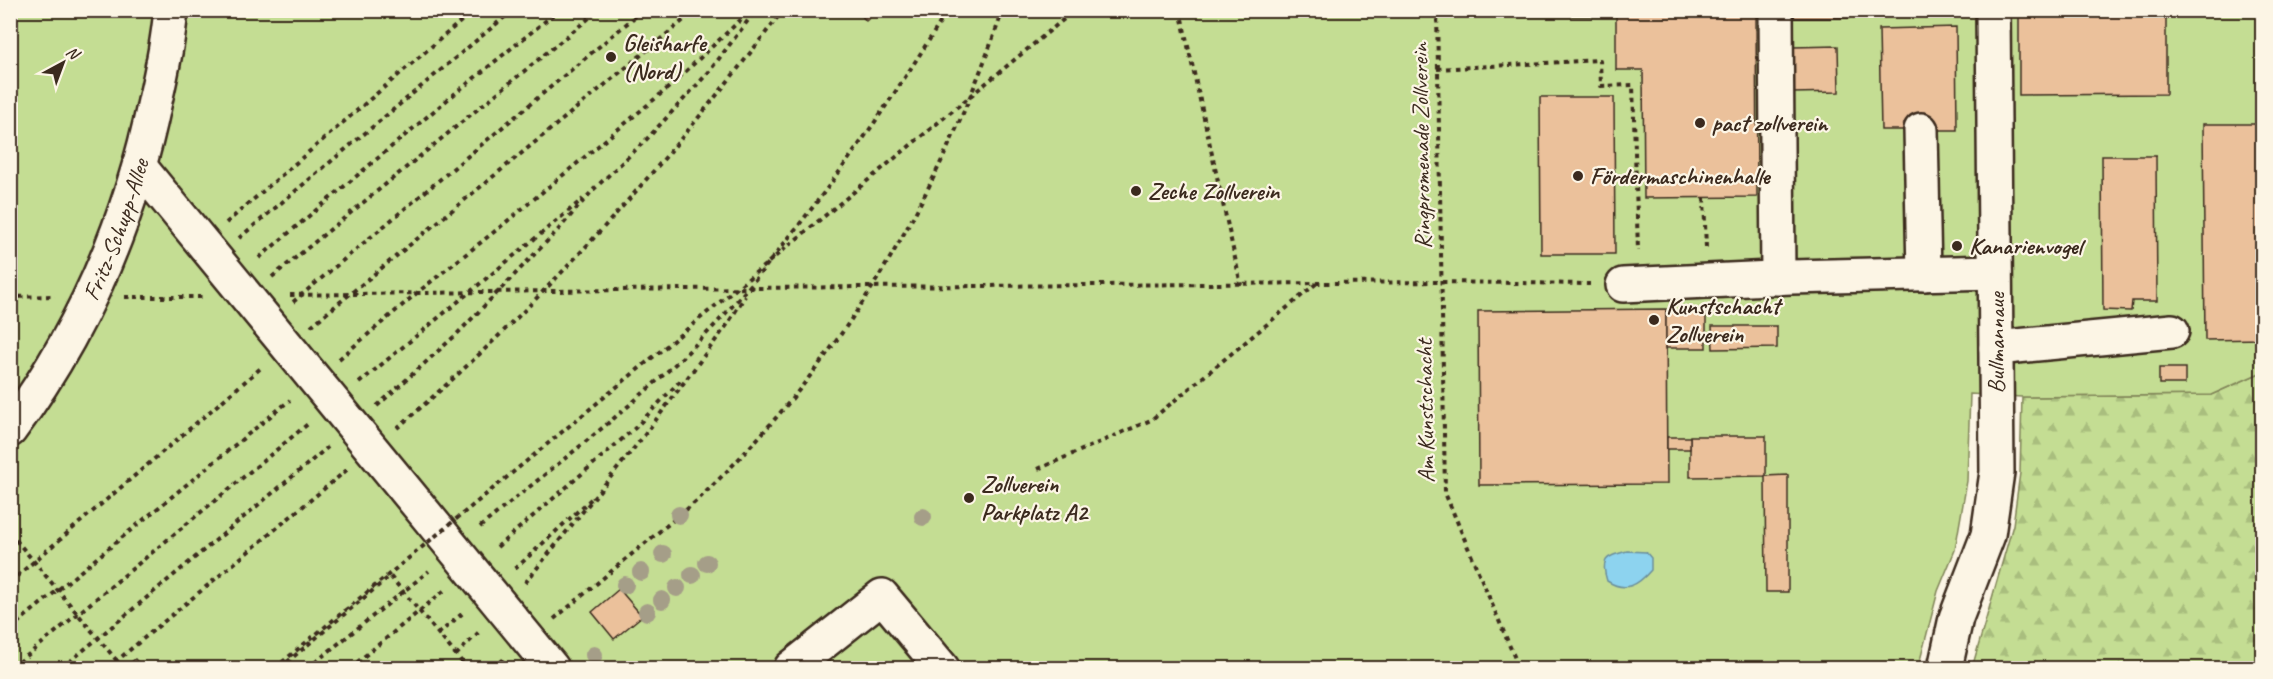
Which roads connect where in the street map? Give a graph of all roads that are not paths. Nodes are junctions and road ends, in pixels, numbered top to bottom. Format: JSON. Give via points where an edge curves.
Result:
{"nodes":[{"id":1,"x":171,"y":10,"type":"edge"},
{"id":2,"x":1776,"y":10,"type":"edge"},
{"id":3,"x":1993,"y":10,"type":"edge"},
{"id":4,"x":1921,"y":130,"type":"dead end"},
{"id":5,"x":140,"y":167,"type":"junction"},
{"id":6,"x":1995,"y":272,"type":"junction"},
{"id":7,"x":1924,"y":274,"type":"junction"},
{"id":8,"x":1778,"y":278,"type":"junction"},
{"id":9,"x":1631,"y":284,"type":"road end"},
{"id":10,"x":2172,"y":331,"type":"dead end"},
{"id":11,"x":1996,"y":348,"type":"junction"},
{"id":12,"x":10,"y":430,"type":"edge"},
{"id":13,"x":552,"y":669,"type":"edge"},
{"id":14,"x":792,"y":669,"type":"edge"},
{"id":15,"x":942,"y":669,"type":"edge"},
{"id":16,"x":1945,"y":669,"type":"edge"}],
"edges":[{"from":1,"to":5,"type":"street","name":"Fritz-Schupp-Allee","via":[[164,62]]},
{"from":2,"to":8,"type":"street"},
{"from":3,"to":6,"type":"street","name":"Bullmannaue"},
{"from":4,"to":7,"type":"street"},
{"from":5,"to":12,"type":"street","name":"Fritz-Schupp-Allee","via":[[127,212],[92,296],[55,363]]},
{"from":5,"to":13,"type":"street"},
{"from":6,"to":7,"type":"street"},
{"from":6,"to":11,"type":"street","name":"Bullmannaue"},
{"from":7,"to":8,"type":"street"},
{"from":8,"to":9,"type":"street"},
{"from":10,"to":11,"type":"street"},
{"from":11,"to":16,"type":"street","name":"Bullmannaue","via":[[1997,472],[1988,535],[1956,618]]},
{"from":14,"to":15,"type":"street","via":[[882,596]]}]}
